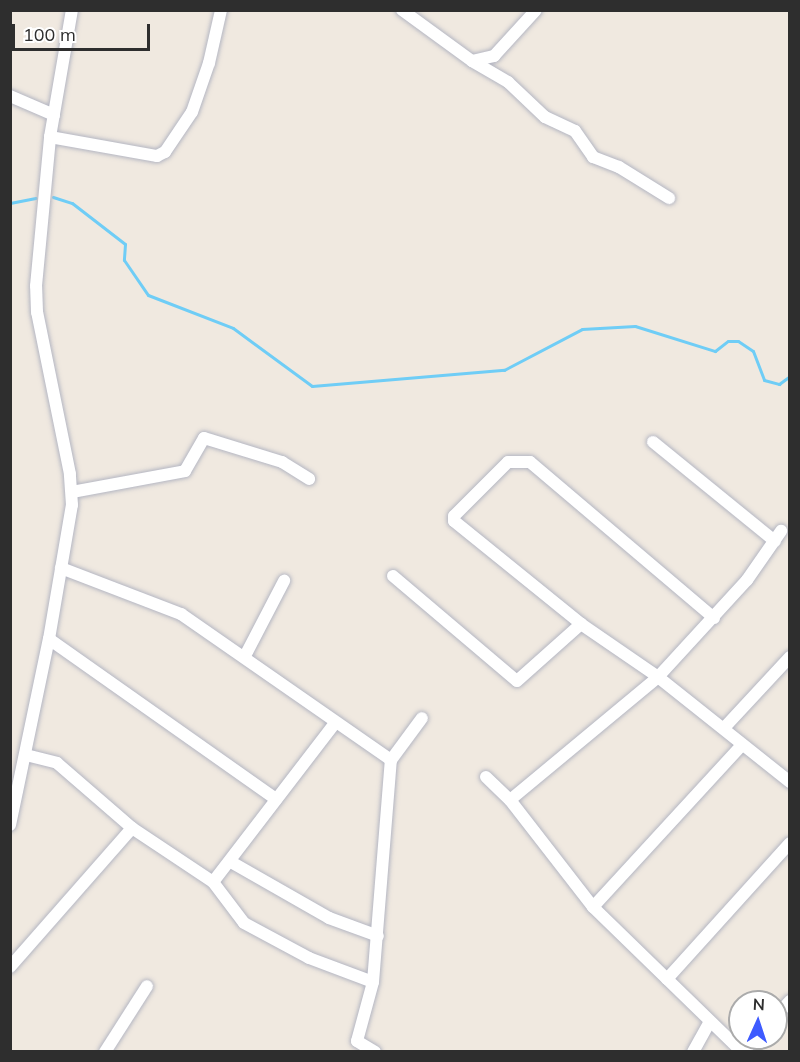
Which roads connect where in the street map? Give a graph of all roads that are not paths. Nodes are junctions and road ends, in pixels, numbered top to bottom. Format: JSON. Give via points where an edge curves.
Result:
{"nodes":[{"id":1,"x":72,"y":10,"type":"edge"},
{"id":2,"x":221,"y":10,"type":"edge"},
{"id":3,"x":402,"y":10,"type":"edge"},
{"id":4,"x":536,"y":10,"type":"edge"},
{"id":5,"x":494,"y":56,"type":"junction"},
{"id":6,"x":472,"y":61,"type":"junction"},
{"id":7,"x":494,"y":73,"type":"junction"},
{"id":8,"x":10,"y":96,"type":"edge"},
{"id":9,"x":54,"y":115,"type":"junction"},
{"id":10,"x":51,"y":137,"type":"junction"},
{"id":11,"x":669,"y":198,"type":"dead end"},
{"id":12,"x":653,"y":442,"type":"dead end"},
{"id":13,"x":309,"y":479,"type":"dead end"},
{"id":14,"x":72,"y":492,"type":"junction"},
{"id":15,"x":61,"y":568,"type":"junction"},
{"id":16,"x":393,"y":576,"type":"dead end"},
{"id":17,"x":284,"y":581,"type":"dead end"},
{"id":18,"x":714,"y":618,"type":"junction"},
{"id":19,"x":581,"y":624,"type":"junction"},
{"id":20,"x":49,"y":639,"type":"junction"},
{"id":21,"x":245,"y":656,"type":"junction"},
{"id":22,"x":789,"y":657,"type":"edge"},
{"id":23,"x":658,"y":677,"type":"junction"},
{"id":24,"x":422,"y":718,"type":"dead end"},
{"id":25,"x":335,"y":723,"type":"junction"},
{"id":26,"x":724,"y":728,"type":"junction"},
{"id":27,"x":742,"y":745,"type":"junction"},
{"id":28,"x":26,"y":754,"type":"junction"},
{"id":29,"x":391,"y":760,"type":"junction"},
{"id":30,"x":486,"y":777,"type":"dead end"},
{"id":31,"x":789,"y":782,"type":"edge"},
{"id":32,"x":276,"y":799,"type":"junction"},
{"id":33,"x":510,"y":800,"type":"junction"},
{"id":34,"x":10,"y":825,"type":"edge"},
{"id":35,"x":132,"y":828,"type":"junction"},
{"id":36,"x":789,"y":843,"type":"edge"},
{"id":37,"x":231,"y":862,"type":"junction"},
{"id":38,"x":213,"y":882,"type":"junction"},
{"id":39,"x":593,"y":907,"type":"junction"},
{"id":40,"x":378,"y":936,"type":"junction"},
{"id":41,"x":11,"y":965,"type":"edge"},
{"id":42,"x":667,"y":979,"type":"junction"},
{"id":43,"x":374,"y":982,"type":"junction"},
{"id":44,"x":147,"y":986,"type":"dead end"},
{"id":45,"x":709,"y":1023,"type":"junction"},
{"id":46,"x":105,"y":1052,"type":"edge"},
{"id":47,"x":375,"y":1052,"type":"edge"},
{"id":48,"x":693,"y":1052,"type":"edge"},
{"id":49,"x":742,"y":1052,"type":"edge"}],
"edges":[{"from":1,"to":9,"type":"street"},
{"from":2,"to":10,"type":"street","via":[[192,112],[165,152],[157,156]]},
{"from":3,"to":6,"type":"street"},
{"from":4,"to":5,"type":"street"},
{"from":5,"to":6,"type":"street"},
{"from":5,"to":7,"type":"street"},
{"from":6,"to":7,"type":"street"},
{"from":7,"to":11,"type":"street","via":[[544,117],[575,131],[593,157],[619,167]]},
{"from":8,"to":9,"type":"street"},
{"from":9,"to":10,"type":"street"},
{"from":10,"to":14,"type":"street","via":[[37,312]]},
{"from":12,"to":18,"type":"street","via":[[778,536]]},
{"from":13,"to":14,"type":"street","via":[[282,462],[204,438],[185,471]]},
{"from":14,"to":15,"type":"street"},
{"from":15,"to":20,"type":"street"},
{"from":15,"to":21,"type":"street","via":[[181,614]]},
{"from":16,"to":19,"type":"street","via":[[517,681]]},
{"from":17,"to":21,"type":"street"},
{"from":18,"to":19,"type":"street","via":[[530,462],[508,462],[454,516],[454,521]]},
{"from":18,"to":23,"type":"street"},
{"from":19,"to":23,"type":"street"},
{"from":20,"to":28,"type":"street"},
{"from":20,"to":32,"type":"street"},
{"from":21,"to":25,"type":"street"},
{"from":22,"to":26,"type":"street"},
{"from":23,"to":26,"type":"street"},
{"from":23,"to":33,"type":"street"},
{"from":24,"to":29,"type":"street"},
{"from":25,"to":29,"type":"street"},
{"from":25,"to":32,"type":"street"},
{"from":26,"to":27,"type":"street"},
{"from":27,"to":31,"type":"street"},
{"from":27,"to":39,"type":"street"},
{"from":28,"to":34,"type":"street"},
{"from":28,"to":35,"type":"street","via":[[57,763]]},
{"from":29,"to":40,"type":"street"},
{"from":30,"to":33,"type":"street"},
{"from":32,"to":37,"type":"street"},
{"from":33,"to":39,"type":"street"},
{"from":35,"to":38,"type":"street"},
{"from":35,"to":41,"type":"street"},
{"from":36,"to":42,"type":"street"},
{"from":37,"to":38,"type":"street"},
{"from":37,"to":40,"type":"street","via":[[329,918]]},
{"from":38,"to":43,"type":"street","via":[[244,923],[309,958]]},
{"from":39,"to":42,"type":"street"},
{"from":40,"to":43,"type":"street"},
{"from":42,"to":45,"type":"street"},
{"from":43,"to":47,"type":"street","via":[[357,1041]]},
{"from":44,"to":46,"type":"street"},
{"from":45,"to":48,"type":"street"},
{"from":45,"to":49,"type":"street"}]}
